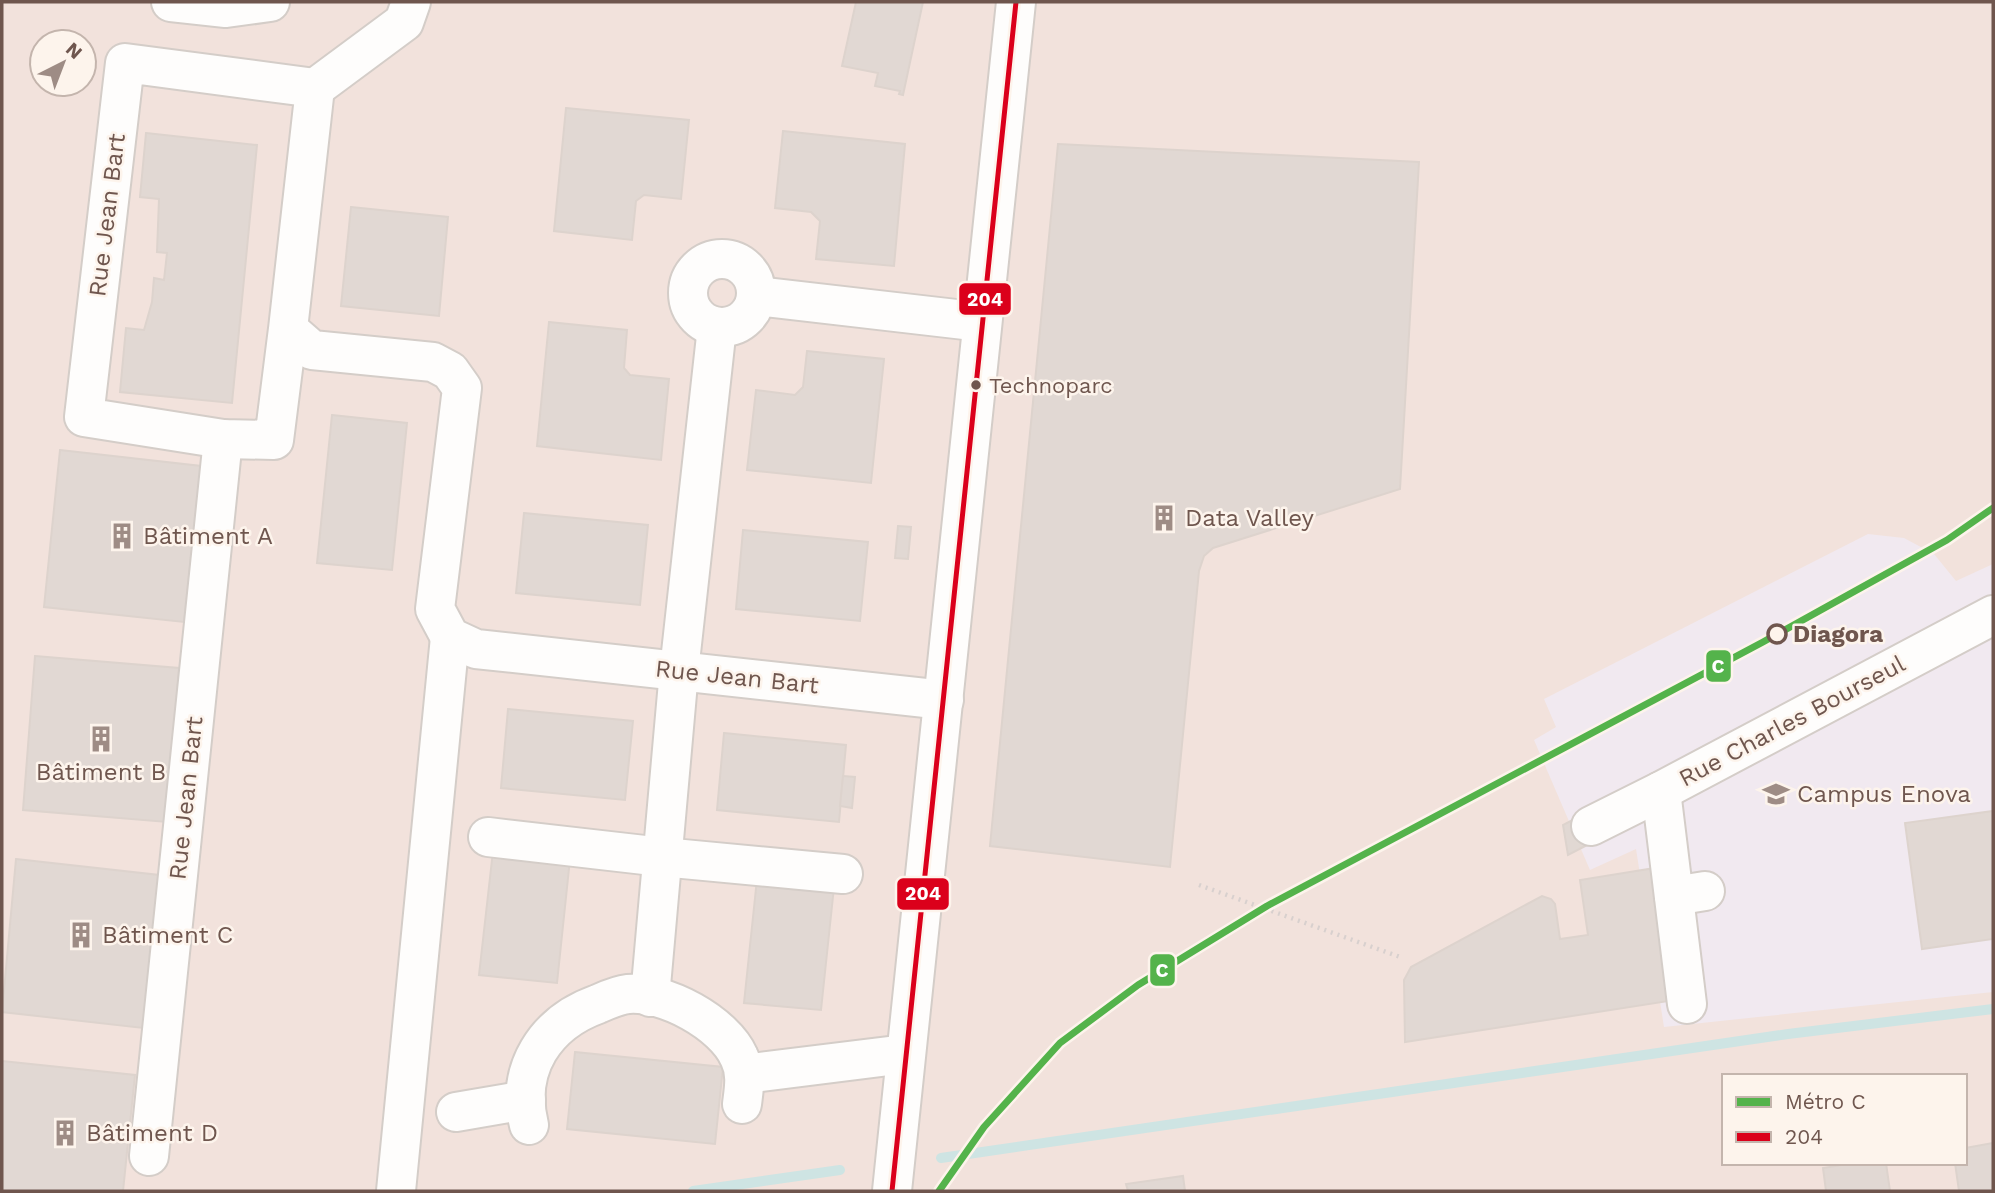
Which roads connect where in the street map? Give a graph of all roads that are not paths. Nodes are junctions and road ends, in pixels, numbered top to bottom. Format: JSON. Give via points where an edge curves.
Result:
{"nodes":[{"id":1,"x":171,"y":2,"type":"edge"},
{"id":2,"x":270,"y":2,"type":"edge"},
{"id":3,"x":411,"y":2,"type":"edge"},
{"id":4,"x":1016,"y":2,"type":"edge"},
{"id":5,"x":315,"y":88,"type":"junction"},
{"id":6,"x":756,"y":296,"type":"junction"},
{"id":7,"x":982,"y":322,"type":"junction"},
{"id":8,"x":717,"y":327,"type":"junction"},
{"id":9,"x":288,"y":329,"type":"junction"},
{"id":10,"x":223,"y":439,"type":"junction"},
{"id":11,"x":1993,"y":615,"type":"edge"},
{"id":12,"x":450,"y":637,"type":"junction"},
{"id":13,"x":679,"y":671,"type":"junction"},
{"id":14,"x":944,"y":700,"type":"junction"},
{"id":15,"x":1661,"y":792,"type":"junction"},
{"id":16,"x":1591,"y":826,"type":"dead end"},
{"id":17,"x":488,"y":836,"type":"dead end"},
{"id":18,"x":662,"y":857,"type":"junction"},
{"id":19,"x":844,"y":874,"type":"dead end"},
{"id":20,"x":650,"y":997,"type":"junction"},
{"id":21,"x":1687,"y":1004,"type":"dead end"},
{"id":22,"x":905,"y":1054,"type":"junction"},
{"id":23,"x":456,"y":1112,"type":"dead end"},
{"id":24,"x":149,"y":1156,"type":"dead end"},
{"id":25,"x":396,"y":1191,"type":"edge"},
{"id":26,"x":892,"y":1191,"type":"edge"}],
"edges":[{"from":1,"to":2,"type":"street","via":[[226,8]]},
{"from":3,"to":5,"type":"street","via":[[404,22]]},
{"from":4,"to":7,"type":"street"},
{"from":5,"to":9,"type":"street","name":"Rue Jean Bart"},
{"from":5,"to":10,"type":"street","name":"Rue Jean Bart","via":[[125,63],[84,417]]},
{"from":6,"to":7,"type":"street"},
{"from":6,"to":8,"type":"street","via":[[753,307],[738,323]]},
{"from":6,"to":8,"type":"street","via":[[751,275],[734,261],[702,265],[689,284],[688,295],[691,307],[706,323]]},
{"from":7,"to":14,"type":"street"},
{"from":8,"to":13,"type":"street"},
{"from":9,"to":10,"type":"street","name":"Rue Jean Bart","via":[[274,440]]},
{"from":9,"to":12,"type":"street","via":[[312,350],[433,362],[450,371],[461,388],[435,609]]},
{"from":10,"to":24,"type":"street","name":"Rue Jean Bart"},
{"from":11,"to":15,"type":"street","name":"Rue Charles Bourseul"},
{"from":12,"to":13,"type":"street","name":"Rue Jean Bart","via":[[476,649]]},
{"from":12,"to":25,"type":"street"},
{"from":13,"to":14,"type":"street","name":"Rue Jean Bart"},
{"from":13,"to":18,"type":"street"},
{"from":14,"to":22,"type":"street"},
{"from":15,"to":16,"type":"street","name":"Rue Charles Bourseul"},
{"from":15,"to":21,"type":"street","via":[[1690,894]]},
{"from":17,"to":18,"type":"street"},
{"from":18,"to":19,"type":"street"},
{"from":18,"to":20,"type":"street"},
{"from":20,"to":22,"type":"street","via":[[672,1002],[707,1021],[739,1056],[743,1089]]},
{"from":20,"to":23,"type":"street","via":[[630,994],[613,998],[572,1016],[552,1031],[530,1070],[528,1113]]},
{"from":22,"to":26,"type":"street"}]}
